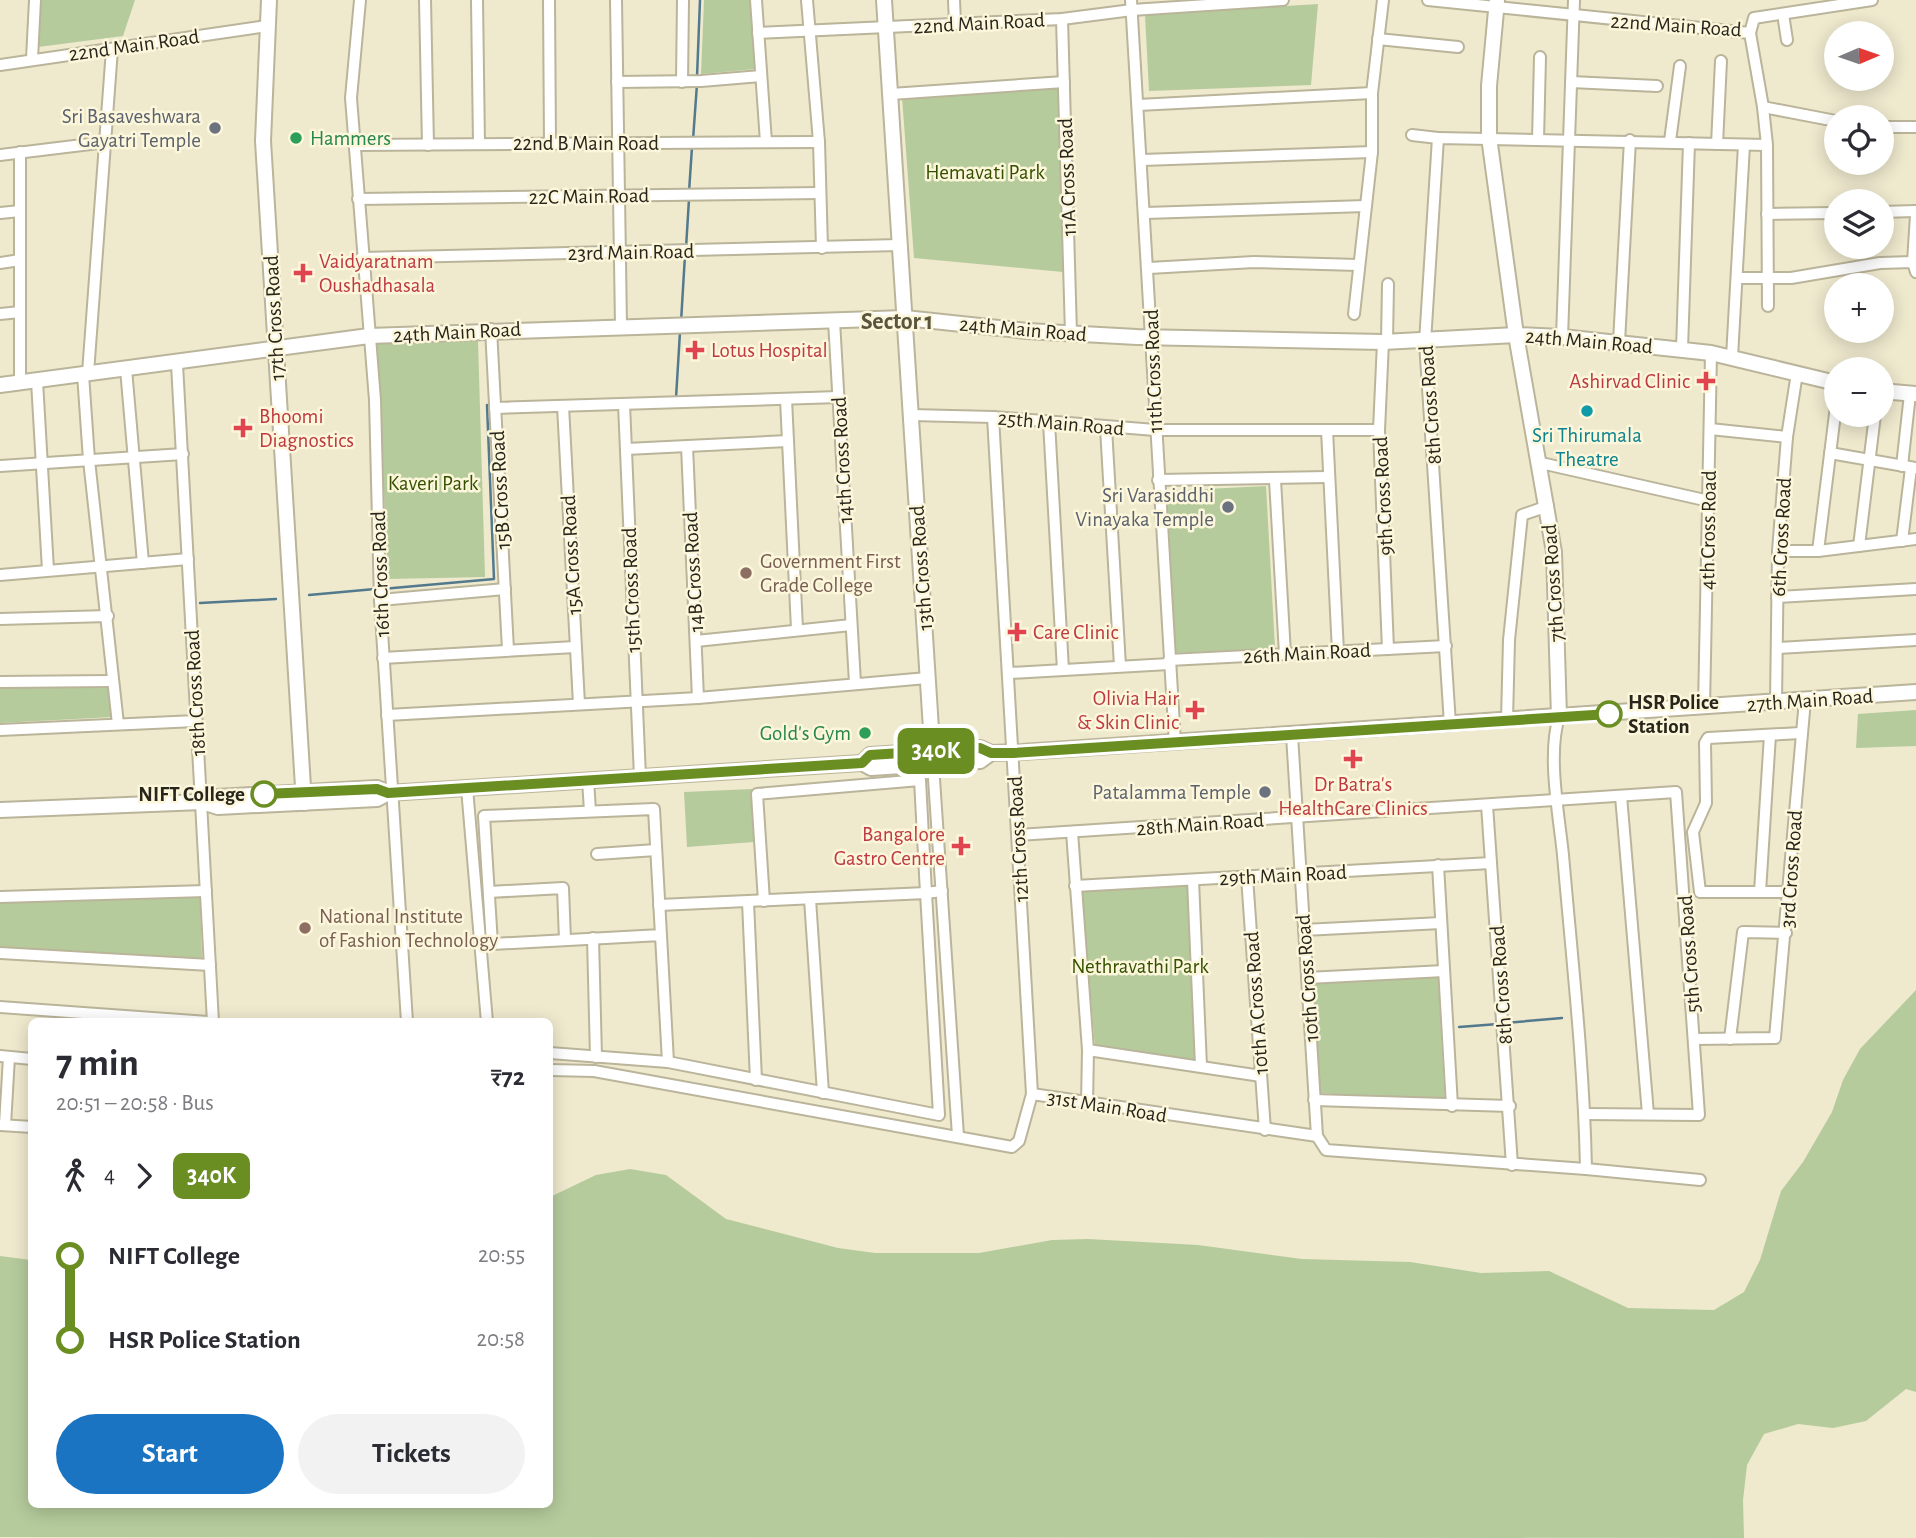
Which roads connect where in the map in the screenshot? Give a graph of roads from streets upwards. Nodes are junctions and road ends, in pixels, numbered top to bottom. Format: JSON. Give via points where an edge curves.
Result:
{"nodes":[{"id":1,"x":35,"y":0,"type":"edge"},
{"id":2,"x":269,"y":0,"type":"edge"},
{"id":3,"x":360,"y":0,"type":"edge"},
{"id":4,"x":425,"y":0,"type":"edge"},
{"id":5,"x":477,"y":0,"type":"edge"},
{"id":6,"x":548,"y":0,"type":"edge"},
{"id":7,"x":616,"y":0,"type":"edge"},
{"id":8,"x":683,"y":0,"type":"edge"},
{"id":9,"x":756,"y":0,"type":"edge"},
{"id":10,"x":807,"y":0,"type":"edge"},
{"id":11,"x":884,"y":0,"type":"edge"},
{"id":12,"x":954,"y":0,"type":"edge"},
{"id":13,"x":1283,"y":0,"type":"edge"},
{"id":14,"x":1383,"y":0,"type":"edge"},
{"id":15,"x":1428,"y":0,"type":"edge"},
{"id":16,"x":1574,"y":0,"type":"edge"},
{"id":17,"x":1872,"y":0,"type":"edge"},
{"id":18,"x":1497,"y":3,"type":"edge"},
{"id":19,"x":1132,"y":5,"type":"edge"},
{"id":20,"x":1805,"y":5,"type":"edge"},
{"id":21,"x":1783,"y":14,"type":"junction"},
{"id":22,"x":1573,"y":16,"type":"junction"},
{"id":23,"x":1062,"y":19,"type":"junction"},
{"id":24,"x":955,"y":23,"type":"junction"},
{"id":25,"x":267,"y":26,"type":"junction"},
{"id":26,"x":886,"y":27,"type":"junction"},
{"id":27,"x":810,"y":31,"type":"junction"},
{"id":28,"x":758,"y":33,"type":"junction"},
{"id":29,"x":1749,"y":33,"type":"junction"},
{"id":30,"x":1378,"y":39,"type":"junction"},
{"id":31,"x":1787,"y":40,"type":"dead end"},
{"id":32,"x":1458,"y":47,"type":"dead end"},
{"id":33,"x":113,"y":49,"type":"junction"},
{"id":34,"x":1540,"y":57,"type":"dead end"},
{"id":35,"x":33,"y":60,"type":"junction"},
{"id":36,"x":1721,"y":61,"type":"dead end"},
{"id":37,"x":0,"y":65,"type":"edge"},
{"id":38,"x":1680,"y":66,"type":"dead end"},
{"id":39,"x":761,"y":76,"type":"junction"},
{"id":40,"x":618,"y":82,"type":"junction"},
{"id":41,"x":682,"y":82,"type":"junction"},
{"id":42,"x":1064,"y":82,"type":"junction"},
{"id":43,"x":1571,"y":82,"type":"junction"},
{"id":44,"x":1657,"y":86,"type":"dead end"},
{"id":45,"x":1372,"y":93,"type":"junction"},
{"id":46,"x":891,"y":94,"type":"junction"},
{"id":47,"x":1138,"y":105,"type":"junction"},
{"id":48,"x":1763,"y":107,"type":"junction"},
{"id":49,"x":1824,"y":119,"type":"edge"},
{"id":50,"x":1894,"y":127,"type":"edge"},
{"id":51,"x":1916,"y":127,"type":"edge"},
{"id":52,"x":1412,"y":135,"type":"dead end"},
{"id":53,"x":1489,"y":137,"type":"junction"},
{"id":54,"x":1438,"y":138,"type":"junction"},
{"id":55,"x":1538,"y":140,"type":"junction"},
{"id":56,"x":1630,"y":140,"type":"junction"},
{"id":57,"x":1570,"y":141,"type":"junction"},
{"id":58,"x":1670,"y":141,"type":"junction"},
{"id":59,"x":107,"y":142,"type":"junction"},
{"id":60,"x":766,"y":142,"type":"junction"},
{"id":61,"x":819,"y":142,"type":"junction"},
{"id":62,"x":618,"y":143,"type":"junction"},
{"id":63,"x":1689,"y":143,"type":"junction"},
{"id":64,"x":479,"y":144,"type":"junction"},
{"id":65,"x":550,"y":144,"type":"junction"},
{"id":66,"x":1717,"y":144,"type":"junction"},
{"id":67,"x":354,"y":145,"type":"junction"},
{"id":68,"x":428,"y":145,"type":"junction"},
{"id":69,"x":1744,"y":145,"type":"junction"},
{"id":70,"x":1767,"y":145,"type":"junction"},
{"id":71,"x":20,"y":152,"type":"junction"},
{"id":72,"x":1372,"y":152,"type":"junction"},
{"id":73,"x":0,"y":155,"type":"edge"},
{"id":74,"x":1142,"y":160,"type":"junction"},
{"id":75,"x":820,"y":193,"type":"junction"},
{"id":76,"x":619,"y":195,"type":"junction"},
{"id":77,"x":358,"y":199,"type":"junction"},
{"id":78,"x":1366,"y":206,"type":"junction"},
{"id":79,"x":20,"y":211,"type":"junction"},
{"id":80,"x":1824,"y":212,"type":"edge"},
{"id":81,"x":1894,"y":212,"type":"edge"},
{"id":82,"x":0,"y":213,"type":"edge"},
{"id":83,"x":1145,"y":213,"type":"junction"},
{"id":84,"x":1916,"y":213,"type":"edge"},
{"id":85,"x":1767,"y":214,"type":"junction"},
{"id":86,"x":1915,"y":229,"type":"edge"},
{"id":87,"x":900,"y":245,"type":"junction"},
{"id":88,"x":822,"y":248,"type":"junction"},
{"id":89,"x":620,"y":253,"type":"junction"},
{"id":90,"x":361,"y":258,"type":"junction"},
{"id":91,"x":20,"y":260,"type":"junction"},
{"id":92,"x":0,"y":262,"type":"edge"},
{"id":93,"x":1358,"y":265,"type":"junction"},
{"id":94,"x":1914,"y":267,"type":"edge"},
{"id":95,"x":1149,"y":268,"type":"junction"},
{"id":96,"x":1737,"y":278,"type":"junction"},
{"id":97,"x":1768,"y":278,"type":"junction"},
{"id":98,"x":1388,"y":284,"type":"dead end"},
{"id":99,"x":1768,"y":306,"type":"dead end"},
{"id":100,"x":20,"y":312,"type":"junction"},
{"id":101,"x":0,"y":314,"type":"edge"},
{"id":102,"x":1354,"y":314,"type":"dead end"},
{"id":103,"x":905,"y":318,"type":"junction"},
{"id":104,"x":834,"y":321,"type":"junction"},
{"id":105,"x":621,"y":326,"type":"junction"},
{"id":106,"x":491,"y":330,"type":"junction"},
{"id":107,"x":1071,"y":334,"type":"junction"},
{"id":108,"x":1516,"y":335,"type":"junction"},
{"id":109,"x":369,"y":336,"type":"junction"},
{"id":110,"x":1562,"y":337,"type":"junction"},
{"id":111,"x":1153,"y":338,"type":"junction"},
{"id":112,"x":1385,"y":342,"type":"junction"},
{"id":113,"x":1425,"y":342,"type":"junction"},
{"id":114,"x":1619,"y":342,"type":"junction"},
{"id":115,"x":275,"y":347,"type":"junction"},
{"id":116,"x":1682,"y":349,"type":"junction"},
{"id":117,"x":1711,"y":353,"type":"junction"},
{"id":118,"x":1732,"y":357,"type":"junction"},
{"id":119,"x":177,"y":364,"type":"junction"},
{"id":120,"x":126,"y":369,"type":"junction"},
{"id":121,"x":1797,"y":373,"type":"junction"},
{"id":122,"x":85,"y":374,"type":"junction"},
{"id":123,"x":1824,"y":380,"type":"edge"},
{"id":124,"x":37,"y":381,"type":"junction"},
{"id":125,"x":20,"y":383,"type":"junction"},
{"id":126,"x":0,"y":385,"type":"edge"},
{"id":127,"x":1894,"y":392,"type":"edge"},
{"id":128,"x":1913,"y":394,"type":"edge"},
{"id":129,"x":839,"y":397,"type":"junction"},
{"id":130,"x":786,"y":399,"type":"junction"},
{"id":131,"x":624,"y":404,"type":"junction"},
{"id":132,"x":564,"y":406,"type":"junction"},
{"id":133,"x":495,"y":408,"type":"junction"},
{"id":134,"x":911,"y":415,"type":"junction"},
{"id":135,"x":993,"y":417,"type":"junction"},
{"id":136,"x":1049,"y":422,"type":"junction"},
{"id":137,"x":1833,"y":427,"type":"edge"},
{"id":138,"x":1873,"y":427,"type":"edge"},
{"id":139,"x":1106,"y":428,"type":"junction"},
{"id":140,"x":1710,"y":429,"type":"junction"},
{"id":141,"x":1155,"y":430,"type":"junction"},
{"id":142,"x":1327,"y":430,"type":"junction"},
{"id":143,"x":1379,"y":430,"type":"junction"},
{"id":144,"x":1787,"y":437,"type":"junction"},
{"id":145,"x":788,"y":441,"type":"junction"},
{"id":146,"x":687,"y":446,"type":"junction"},
{"id":147,"x":626,"y":449,"type":"junction"},
{"id":148,"x":1830,"y":453,"type":"junction"},
{"id":149,"x":183,"y":454,"type":"junction"},
{"id":150,"x":133,"y":457,"type":"junction"},
{"id":151,"x":1869,"y":458,"type":"junction"},
{"id":152,"x":89,"y":460,"type":"junction"},
{"id":153,"x":1541,"y":463,"type":"junction"},
{"id":154,"x":42,"y":464,"type":"junction"},
{"id":155,"x":0,"y":466,"type":"edge"},
{"id":156,"x":1910,"y":467,"type":"edge"},
{"id":157,"x":1328,"y":477,"type":"junction"},
{"id":158,"x":1158,"y":480,"type":"junction"},
{"id":159,"x":1275,"y":480,"type":"junction"},
{"id":160,"x":1709,"y":501,"type":"junction"},
{"id":161,"x":1548,"y":506,"type":"junction"},
{"id":162,"x":1916,"y":539,"type":"edge"},
{"id":163,"x":1902,"y":541,"type":"junction"},
{"id":164,"x":1858,"y":546,"type":"junction"},
{"id":165,"x":1778,"y":551,"type":"junction"},
{"id":166,"x":1818,"y":551,"type":"junction"},
{"id":167,"x":188,"y":559,"type":"junction"},
{"id":168,"x":143,"y":563,"type":"junction"},
{"id":169,"x":103,"y":566,"type":"junction"},
{"id":170,"x":48,"y":570,"type":"junction"},
{"id":171,"x":0,"y":575,"type":"edge"},
{"id":172,"x":505,"y":589,"type":"junction"},
{"id":173,"x":1916,"y":589,"type":"edge"},
{"id":174,"x":380,"y":593,"type":"junction"},
{"id":175,"x":1777,"y":597,"type":"junction"},
{"id":176,"x":108,"y":616,"type":"junction"},
{"id":177,"x":0,"y":619,"type":"edge"},
{"id":178,"x":851,"y":625,"type":"junction"},
{"id":179,"x":797,"y":629,"type":"junction"},
{"id":180,"x":1916,"y":640,"type":"edge"},
{"id":181,"x":696,"y":641,"type":"junction"},
{"id":182,"x":1446,"y":646,"type":"junction"},
{"id":183,"x":575,"y":647,"type":"junction"},
{"id":184,"x":1777,"y":648,"type":"junction"},
{"id":185,"x":1388,"y":649,"type":"junction"},
{"id":186,"x":508,"y":650,"type":"junction"},
{"id":187,"x":1338,"y":652,"type":"junction"},
{"id":188,"x":1286,"y":654,"type":"junction"},
{"id":189,"x":383,"y":658,"type":"junction"},
{"id":190,"x":1169,"y":662,"type":"junction"},
{"id":191,"x":1120,"y":666,"type":"junction"},
{"id":192,"x":1062,"y":670,"type":"junction"},
{"id":193,"x":1010,"y":673,"type":"junction"},
{"id":194,"x":928,"y":678,"type":"junction"},
{"id":195,"x":112,"y":681,"type":"junction"},
{"id":196,"x":0,"y":682,"type":"edge"},
{"id":197,"x":855,"y":683,"type":"junction"},
{"id":198,"x":1916,"y":692,"type":"edge"},
{"id":199,"x":698,"y":698,"type":"junction"},
{"id":200,"x":635,"y":700,"type":"junction"},
{"id":201,"x":1805,"y":700,"type":"junction"},
{"id":202,"x":1776,"y":702,"type":"junction"},
{"id":203,"x":579,"y":704,"type":"junction"},
{"id":204,"x":1704,"y":708,"type":"junction"},
{"id":205,"x":387,"y":715,"type":"junction"},
{"id":206,"x":1559,"y":717,"type":"junction"},
{"id":207,"x":1507,"y":720,"type":"junction"},
{"id":208,"x":196,"y":721,"type":"junction"},
{"id":209,"x":118,"y":724,"type":"junction"},
{"id":210,"x":1450,"y":724,"type":"junction"},
{"id":211,"x":0,"y":730,"type":"edge"},
{"id":212,"x":1801,"y":733,"type":"junction"},
{"id":213,"x":1292,"y":735,"type":"junction"},
{"id":214,"x":1770,"y":735,"type":"junction"},
{"id":215,"x":1175,"y":743,"type":"junction"},
{"id":216,"x":1013,"y":753,"type":"junction"},
{"id":217,"x":933,"y":757,"type":"junction"},
{"id":218,"x":640,"y":777,"type":"junction"},
{"id":219,"x":588,"y":780,"type":"junction"},
{"id":220,"x":467,"y":788,"type":"junction"},
{"id":221,"x":391,"y":792,"type":"junction"},
{"id":222,"x":1676,"y":792,"type":"joint"},
{"id":223,"x":1621,"y":796,"type":"junction"},
{"id":224,"x":304,"y":797,"type":"junction"},
{"id":225,"x":1558,"y":800,"type":"junction"},
{"id":226,"x":202,"y":802,"type":"junction"},
{"id":227,"x":1487,"y":805,"type":"junction"},
{"id":228,"x":0,"y":810,"type":"edge"},
{"id":229,"x":590,"y":811,"type":"junction"},
{"id":230,"x":1297,"y":818,"type":"junction"},
{"id":231,"x":1072,"y":832,"type":"junction"},
{"id":232,"x":1018,"y":835,"type":"junction"},
{"id":233,"x":656,"y":849,"type":"junction"},
{"id":234,"x":597,"y":854,"type":"dead end"},
{"id":235,"x":1491,"y":863,"type":"junction"},
{"id":236,"x":1438,"y":865,"type":"junction"},
{"id":237,"x":1300,"y":874,"type":"junction"},
{"id":238,"x":1247,"y":877,"type":"junction"},
{"id":239,"x":1193,"y":880,"type":"junction"},
{"id":240,"x":1075,"y":886,"type":"junction"},
{"id":241,"x":206,"y":891,"type":"junction"},
{"id":242,"x":942,"y":891,"type":"junction"},
{"id":243,"x":489,"y":892,"type":"junction"},
{"id":244,"x":1760,"y":892,"type":"junction"},
{"id":245,"x":1789,"y":892,"type":"junction"},
{"id":246,"x":926,"y":893,"type":"junction"},
{"id":247,"x":0,"y":897,"type":"edge"},
{"id":248,"x":810,"y":899,"type":"junction"},
{"id":249,"x":764,"y":901,"type":"junction"},
{"id":250,"x":748,"y":902,"type":"junction"},
{"id":251,"x":659,"y":905,"type":"junction"},
{"id":252,"x":1441,"y":923,"type":"junction"},
{"id":253,"x":1304,"y":930,"type":"junction"},
{"id":254,"x":1787,"y":933,"type":"junction"},
{"id":255,"x":661,"y":934,"type":"junction"},
{"id":256,"x":593,"y":938,"type":"junction"},
{"id":257,"x":565,"y":940,"type":"junction"},
{"id":258,"x":0,"y":953,"type":"edge"},
{"id":259,"x":210,"y":965,"type":"junction"},
{"id":260,"x":1444,"y":971,"type":"junction"},
{"id":261,"x":1307,"y":978,"type":"junction"},
{"id":262,"x":0,"y":1007,"type":"edge"},
{"id":263,"x":153,"y":1018,"type":"edge"},
{"id":264,"x":213,"y":1018,"type":"edge"},
{"id":265,"x":407,"y":1018,"type":"edge"},
{"id":266,"x":486,"y":1018,"type":"edge"},
{"id":267,"x":1695,"y":1039,"type":"junction"},
{"id":268,"x":1730,"y":1039,"type":"junction"},
{"id":269,"x":1087,"y":1050,"type":"junction"},
{"id":270,"x":553,"y":1053,"type":"edge"},
{"id":271,"x":4,"y":1057,"type":"edge"},
{"id":272,"x":596,"y":1057,"type":"junction"},
{"id":273,"x":28,"y":1059,"type":"edge"},
{"id":274,"x":668,"y":1062,"type":"junction"},
{"id":275,"x":1201,"y":1066,"type":"junction"},
{"id":276,"x":553,"y":1070,"type":"edge"},
{"id":277,"x":1261,"y":1076,"type":"junction"},
{"id":278,"x":756,"y":1080,"type":"junction"},
{"id":279,"x":823,"y":1093,"type":"junction"},
{"id":280,"x":1032,"y":1094,"type":"junction"},
{"id":281,"x":1314,"y":1100,"type":"junction"},
{"id":282,"x":1087,"y":1104,"type":"junction"},
{"id":283,"x":1452,"y":1106,"type":"junction"},
{"id":284,"x":1510,"y":1106,"type":"junction"},
{"id":285,"x":1585,"y":1114,"type":"junction"},
{"id":286,"x":1648,"y":1114,"type":"junction"},
{"id":287,"x":2,"y":1125,"type":"edge"},
{"id":288,"x":28,"y":1127,"type":"edge"},
{"id":289,"x":1265,"y":1130,"type":"junction"},
{"id":290,"x":958,"y":1136,"type":"junction"},
{"id":291,"x":1317,"y":1136,"type":"junction"},
{"id":292,"x":1512,"y":1165,"type":"junction"},
{"id":293,"x":1586,"y":1169,"type":"junction"},
{"id":294,"x":1700,"y":1181,"type":"dead end"}],
"edges":[{"from":1,"to":35,"type":"street"},
{"from":2,"to":25,"type":"street","name":"17th Cross Road"},
{"from":3,"to":67,"type":"street","name":"16th Cross Road","via":[[351,98]]},
{"from":4,"to":68,"type":"street"},
{"from":5,"to":64,"type":"street"},
{"from":6,"to":65,"type":"street"},
{"from":7,"to":40,"type":"street"},
{"from":8,"to":41,"type":"street"},
{"from":9,"to":28,"type":"street"},
{"from":10,"to":27,"type":"street"},
{"from":11,"to":26,"type":"street","name":"13th Cross Road"},
{"from":12,"to":24,"type":"street"},
{"from":13,"to":19,"type":"street","name":"22nd Main Road"},
{"from":14,"to":30,"type":"street"},
{"from":15,"to":18,"type":"street","name":"22nd Main Road"},
{"from":16,"to":22,"type":"street"},
{"from":17,"to":20,"type":"street","name":"22nd Main Road"},
{"from":18,"to":22,"type":"street","name":"22nd Main Road"},
{"from":18,"to":53,"type":"street","name":"7th Cross Road"},
{"from":19,"to":23,"type":"street","name":"22nd Main Road"},
{"from":19,"to":47,"type":"street","name":"11th Cross Road"},
{"from":20,"to":21,"type":"street","name":"22nd Main Road"},
{"from":21,"to":29,"type":"street","name":"22nd Main Road","via":[[1754,18]]},
{"from":21,"to":31,"type":"street"},
{"from":22,"to":29,"type":"street","name":"22nd Main Road"},
{"from":22,"to":43,"type":"street"},
{"from":23,"to":24,"type":"street","name":"22nd Main Road"},
{"from":23,"to":42,"type":"street","name":"11A Cross Road"},
{"from":24,"to":26,"type":"street","name":"22nd Main Road"},
{"from":25,"to":33,"type":"street","name":"22nd Main Road"},
{"from":25,"to":115,"type":"street","name":"17th Cross Road","via":[[263,141]]},
{"from":26,"to":27,"type":"street","name":"22nd Main Road"},
{"from":26,"to":46,"type":"street","name":"13th Cross Road"},
{"from":27,"to":28,"type":"street","name":"22nd Main Road"},
{"from":27,"to":61,"type":"street"},
{"from":28,"to":39,"type":"street"},
{"from":29,"to":48,"type":"street"},
{"from":30,"to":32,"type":"street"},
{"from":30,"to":45,"type":"street"},
{"from":33,"to":35,"type":"street","name":"22nd Main Road"},
{"from":33,"to":59,"type":"street"},
{"from":34,"to":55,"type":"street"},
{"from":35,"to":37,"type":"street","name":"22nd Main Road"},
{"from":36,"to":66,"type":"street"},
{"from":38,"to":58,"type":"street"},
{"from":39,"to":41,"type":"street"},
{"from":39,"to":60,"type":"street"},
{"from":40,"to":41,"type":"street"},
{"from":40,"to":62,"type":"street"},
{"from":42,"to":46,"type":"street"},
{"from":42,"to":107,"type":"street","name":"11A Cross Road"},
{"from":43,"to":44,"type":"street"},
{"from":43,"to":57,"type":"street"},
{"from":45,"to":47,"type":"street"},
{"from":45,"to":72,"type":"street"},
{"from":46,"to":87,"type":"street","name":"13th Cross Road"},
{"from":47,"to":74,"type":"street","name":"11th Cross Road"},
{"from":48,"to":49,"type":"street"},
{"from":48,"to":70,"type":"street"},
{"from":50,"to":51,"type":"street"},
{"from":52,"to":54,"type":"street"},
{"from":53,"to":54,"type":"street"},
{"from":53,"to":55,"type":"street"},
{"from":53,"to":108,"type":"street","name":"7th Cross Road"},
{"from":54,"to":113,"type":"street","name":"8th Cross Road"},
{"from":55,"to":57,"type":"street"},
{"from":56,"to":57,"type":"street"},
{"from":56,"to":58,"type":"street"},
{"from":56,"to":114,"type":"street"},
{"from":57,"to":110,"type":"street"},
{"from":58,"to":63,"type":"street"},
{"from":59,"to":71,"type":"street"},
{"from":59,"to":122,"type":"street"},
{"from":60,"to":61,"type":"street","name":"22nd B Main Road"},
{"from":60,"to":62,"type":"street","name":"22nd B Main Road"},
{"from":61,"to":75,"type":"street"},
{"from":62,"to":65,"type":"street","name":"22nd B Main Road"},
{"from":62,"to":76,"type":"street"},
{"from":63,"to":66,"type":"street"},
{"from":63,"to":116,"type":"street"},
{"from":64,"to":65,"type":"street","name":"22nd B Main Road"},
{"from":64,"to":68,"type":"street","name":"22nd B Main Road"},
{"from":66,"to":69,"type":"street"},
{"from":67,"to":68,"type":"street","name":"22nd B Main Road"},
{"from":67,"to":77,"type":"street","name":"16th Cross Road"},
{"from":69,"to":70,"type":"street"},
{"from":69,"to":96,"type":"street"},
{"from":70,"to":85,"type":"street"},
{"from":71,"to":73,"type":"street"},
{"from":71,"to":79,"type":"street"},
{"from":72,"to":74,"type":"street"},
{"from":72,"to":78,"type":"street"},
{"from":74,"to":83,"type":"street","name":"11th Cross Road"},
{"from":75,"to":76,"type":"street","name":"22C Main Road"},
{"from":75,"to":88,"type":"street"},
{"from":76,"to":77,"type":"street","name":"22C Main Road"},
{"from":76,"to":89,"type":"street"},
{"from":77,"to":90,"type":"street","name":"16th Cross Road"},
{"from":78,"to":83,"type":"street"},
{"from":78,"to":93,"type":"street"},
{"from":79,"to":82,"type":"street"},
{"from":79,"to":91,"type":"street"},
{"from":80,"to":85,"type":"street"},
{"from":81,"to":84,"type":"street"},
{"from":83,"to":95,"type":"street","name":"11th Cross Road"},
{"from":84,"to":86,"type":"street"},
{"from":85,"to":97,"type":"street"},
{"from":86,"to":94,"type":"street"},
{"from":87,"to":88,"type":"street","name":"23rd Main Road"},
{"from":87,"to":103,"type":"street","name":"13th Cross Road"},
{"from":88,"to":89,"type":"street","name":"23rd Main Road"},
{"from":89,"to":90,"type":"street","name":"23rd Main Road"},
{"from":89,"to":105,"type":"street"},
{"from":90,"to":109,"type":"street","name":"16th Cross Road"},
{"from":91,"to":92,"type":"street"},
{"from":91,"to":100,"type":"street"},
{"from":93,"to":95,"type":"street","via":[[1254,262]]},
{"from":93,"to":102,"type":"street"},
{"from":94,"to":97,"type":"street","via":[[1880,262],[1808,276]]},
{"from":95,"to":111,"type":"street","name":"11th Cross Road"},
{"from":96,"to":97,"type":"street"},
{"from":96,"to":118,"type":"street"},
{"from":97,"to":99,"type":"street"},
{"from":98,"to":112,"type":"street","name":"9th Cross Road"},
{"from":100,"to":101,"type":"street"},
{"from":100,"to":125,"type":"street"},
{"from":103,"to":104,"type":"street","name":"24th Main Road"},
{"from":103,"to":107,"type":"street","name":"24th Main Road"},
{"from":103,"to":134,"type":"street","name":"13th Cross Road"},
{"from":104,"to":105,"type":"street","name":"24th Main Road"},
{"from":104,"to":129,"type":"street","name":"14th Cross Road"},
{"from":105,"to":106,"type":"street","name":"24th Main Road"},
{"from":106,"to":109,"type":"street","name":"24th Main Road"},
{"from":106,"to":133,"type":"street","name":"15B Cross Road"},
{"from":107,"to":111,"type":"street","name":"24th Main Road"},
{"from":108,"to":110,"type":"street","name":"24th Main Road"},
{"from":108,"to":113,"type":"street","name":"24th Main Road"},
{"from":108,"to":153,"type":"street","name":"7th Cross Road"},
{"from":109,"to":115,"type":"street","name":"24th Main Road"},
{"from":109,"to":174,"type":"street","name":"16th Cross Road"},
{"from":110,"to":114,"type":"street","name":"24th Main Road"},
{"from":111,"to":112,"type":"street","name":"24th Main Road"},
{"from":111,"to":141,"type":"street","name":"11th Cross Road"},
{"from":112,"to":113,"type":"street","name":"24th Main Road"},
{"from":112,"to":143,"type":"street","name":"9th Cross Road"},
{"from":113,"to":182,"type":"street","name":"8th Cross Road"},
{"from":114,"to":116,"type":"street","name":"24th Main Road"},
{"from":115,"to":119,"type":"street","name":"24th Main Road"},
{"from":115,"to":224,"type":"street","name":"17th Cross Road"},
{"from":116,"to":117,"type":"street","name":"24th Main Road"},
{"from":117,"to":118,"type":"street","name":"24th Main Road"},
{"from":117,"to":140,"type":"street","name":"4th Cross Road"},
{"from":118,"to":121,"type":"street","name":"24th Main Road"},
{"from":119,"to":120,"type":"street","name":"24th Main Road"},
{"from":119,"to":149,"type":"street","name":"18th Cross Road"},
{"from":120,"to":122,"type":"street","name":"24th Main Road"},
{"from":120,"to":150,"type":"street"},
{"from":121,"to":123,"type":"street","name":"24th Main Road"},
{"from":121,"to":144,"type":"street","name":"6th Cross Road"},
{"from":122,"to":124,"type":"street","name":"24th Main Road"},
{"from":122,"to":152,"type":"street"},
{"from":124,"to":125,"type":"street","name":"24th Main Road"},
{"from":124,"to":154,"type":"street"},
{"from":125,"to":126,"type":"street","name":"24th Main Road"},
{"from":127,"to":128,"type":"street"},
{"from":128,"to":156,"type":"street"},
{"from":129,"to":130,"type":"street"},
{"from":129,"to":178,"type":"street","name":"14th Cross Road"},
{"from":130,"to":131,"type":"street"},
{"from":130,"to":145,"type":"street"},
{"from":131,"to":132,"type":"street"},
{"from":131,"to":147,"type":"street","name":"15th Cross Road"},
{"from":132,"to":133,"type":"street"},
{"from":132,"to":183,"type":"street","name":"15A Cross Road"},
{"from":133,"to":172,"type":"street","name":"15B Cross Road"},
{"from":134,"to":135,"type":"street","name":"25th Main Road"},
{"from":134,"to":194,"type":"street","name":"13th Cross Road"},
{"from":135,"to":136,"type":"street","name":"25th Main Road"},
{"from":135,"to":193,"type":"street","name":"12th Cross Road"},
{"from":136,"to":139,"type":"street","name":"25th Main Road"},
{"from":136,"to":192,"type":"street"},
{"from":137,"to":148,"type":"street"},
{"from":138,"to":151,"type":"street"},
{"from":139,"to":141,"type":"street","name":"25th Main Road"},
{"from":139,"to":191,"type":"street"},
{"from":140,"to":144,"type":"street"},
{"from":140,"to":160,"type":"street","name":"4th Cross Road"},
{"from":141,"to":142,"type":"street","name":"25th Main Road"},
{"from":141,"to":158,"type":"street","name":"11th Cross Road"},
{"from":142,"to":143,"type":"street","name":"25th Main Road"},
{"from":142,"to":157,"type":"street"},
{"from":143,"to":185,"type":"street","name":"9th Cross Road"},
{"from":144,"to":165,"type":"street","name":"6th Cross Road"},
{"from":145,"to":146,"type":"street"},
{"from":145,"to":179,"type":"street"},
{"from":146,"to":147,"type":"street"},
{"from":146,"to":181,"type":"street","name":"14B Cross Road"},
{"from":147,"to":200,"type":"street","name":"15th Cross Road"},
{"from":148,"to":151,"type":"street"},
{"from":148,"to":166,"type":"street"},
{"from":149,"to":150,"type":"street"},
{"from":149,"to":167,"type":"street","name":"18th Cross Road"},
{"from":150,"to":152,"type":"street"},
{"from":150,"to":168,"type":"street"},
{"from":151,"to":156,"type":"street"},
{"from":151,"to":164,"type":"street"},
{"from":152,"to":154,"type":"street"},
{"from":152,"to":169,"type":"street"},
{"from":153,"to":160,"type":"street"},
{"from":153,"to":161,"type":"street","name":"7th Cross Road"},
{"from":154,"to":155,"type":"street"},
{"from":154,"to":170,"type":"street"},
{"from":156,"to":163,"type":"street"},
{"from":157,"to":159,"type":"street"},
{"from":157,"to":187,"type":"street"},
{"from":158,"to":159,"type":"street"},
{"from":158,"to":190,"type":"street","name":"11th Cross Road"},
{"from":159,"to":188,"type":"street"},
{"from":160,"to":204,"type":"street","name":"4th Cross Road"},
{"from":161,"to":206,"type":"street","name":"7th Cross Road","via":[[1554,552]]},
{"from":161,"to":207,"type":"street","via":[[1522,515],[1512,593]]},
{"from":162,"to":163,"type":"street"},
{"from":163,"to":164,"type":"street"},
{"from":164,"to":166,"type":"street"},
{"from":165,"to":166,"type":"street"},
{"from":165,"to":175,"type":"street","name":"6th Cross Road"},
{"from":167,"to":168,"type":"street"},
{"from":167,"to":208,"type":"street","name":"18th Cross Road"},
{"from":168,"to":169,"type":"street"},
{"from":169,"to":170,"type":"street"},
{"from":169,"to":176,"type":"street"},
{"from":170,"to":171,"type":"street"},
{"from":172,"to":174,"type":"street"},
{"from":172,"to":186,"type":"street","name":"15B Cross Road"},
{"from":173,"to":175,"type":"street"},
{"from":174,"to":189,"type":"street","name":"16th Cross Road"},
{"from":175,"to":184,"type":"street","name":"6th Cross Road"},
{"from":176,"to":177,"type":"street"},
{"from":176,"to":195,"type":"street"},
{"from":178,"to":179,"type":"street"},
{"from":178,"to":197,"type":"street","name":"14th Cross Road"},
{"from":179,"to":181,"type":"street"},
{"from":180,"to":184,"type":"street"},
{"from":181,"to":199,"type":"street","name":"14B Cross Road"},
{"from":182,"to":185,"type":"street","name":"26th Main Road"},
{"from":182,"to":210,"type":"street","name":"8th Cross Road"},
{"from":183,"to":186,"type":"street"},
{"from":183,"to":203,"type":"street","name":"15A Cross Road"},
{"from":184,"to":202,"type":"street","name":"6th Cross Road"},
{"from":185,"to":187,"type":"street","name":"26th Main Road"},
{"from":186,"to":189,"type":"street"},
{"from":187,"to":188,"type":"street","name":"26th Main Road"},
{"from":188,"to":190,"type":"street","name":"26th Main Road"},
{"from":189,"to":205,"type":"street","name":"16th Cross Road"},
{"from":190,"to":191,"type":"street","name":"26th Main Road"},
{"from":190,"to":215,"type":"street","name":"11th Cross Road"},
{"from":191,"to":192,"type":"street","name":"26th Main Road"},
{"from":192,"to":193,"type":"street","name":"26th Main Road"},
{"from":193,"to":216,"type":"street","name":"12th Cross Road"},
{"from":194,"to":197,"type":"street"},
{"from":194,"to":217,"type":"street","name":"13th Cross Road"},
{"from":195,"to":196,"type":"street"},
{"from":195,"to":209,"type":"street"},
{"from":197,"to":199,"type":"street"},
{"from":198,"to":201,"type":"street","name":"27th Main Road"},
{"from":199,"to":200,"type":"street"},
{"from":200,"to":203,"type":"street"},
{"from":200,"to":218,"type":"street","name":"15th Cross Road"},
{"from":201,"to":202,"type":"street","name":"27th Main Road"},
{"from":201,"to":212,"type":"street","name":"3rd Cross Road"},
{"from":202,"to":204,"type":"street","name":"27th Main Road"},
{"from":203,"to":205,"type":"street"},
{"from":204,"to":206,"type":"street","name":"27th Main Road"},
{"from":205,"to":221,"type":"street","name":"16th Cross Road"},
{"from":206,"to":207,"type":"street","name":"27th Main Road"},
{"from":206,"to":225,"type":"street","name":"7th Cross Road","via":[[1554,732]]},
{"from":207,"to":210,"type":"street","name":"27th Main Road"},
{"from":208,"to":209,"type":"street"},
{"from":208,"to":226,"type":"street","name":"18th Cross Road"},
{"from":209,"to":211,"type":"street"},
{"from":210,"to":213,"type":"street","name":"27th Main Road"},
{"from":212,"to":214,"type":"street"},
{"from":212,"to":245,"type":"street","name":"3rd Cross Road"},
{"from":213,"to":215,"type":"street","name":"27th Main Road"},
{"from":213,"to":230,"type":"street","name":"10th Cross Road"},
{"from":214,"to":244,"type":"street"},
{"from":214,"to":244,"type":"street","via":[[1706,740],[1706,803],[1693,832],[1700,892]]},
{"from":215,"to":216,"type":"street","name":"27th Main Road"},
{"from":216,"to":217,"type":"street","name":"27th Main Road","via":[[980,748]]},
{"from":216,"to":232,"type":"street","name":"12th Cross Road"},
{"from":217,"to":218,"type":"street","name":"27th Main Road","via":[[870,755],[862,763]]},
{"from":217,"to":242,"type":"street","name":"13th Cross Road"},
{"from":218,"to":219,"type":"street","name":"27th Main Road"},
{"from":219,"to":220,"type":"street","name":"27th Main Road"},
{"from":219,"to":229,"type":"street"},
{"from":220,"to":221,"type":"street","name":"27th Main Road"},
{"from":220,"to":266,"type":"street"},
{"from":221,"to":224,"type":"street","name":"27th Main Road","via":[[377,789]]},
{"from":221,"to":265,"type":"street","name":"16th Cross Road"},
{"from":222,"to":223,"type":"street","name":"28th Main Road"},
{"from":222,"to":267,"type":"street","name":"5th Cross Road"},
{"from":223,"to":225,"type":"street","name":"28th Main Road"},
{"from":223,"to":286,"type":"street"},
{"from":224,"to":226,"type":"street","name":"27th Main Road","via":[[218,807]]},
{"from":225,"to":227,"type":"street","name":"28th Main Road"},
{"from":225,"to":285,"type":"street","name":"7th Cross Road"},
{"from":226,"to":228,"type":"street","name":"27th Main Road"},
{"from":226,"to":241,"type":"street","name":"18th Cross Road"},
{"from":227,"to":230,"type":"street","name":"28th Main Road"},
{"from":227,"to":235,"type":"street","name":"8th Cross Road"},
{"from":229,"to":233,"type":"street","via":[[654,809]]},
{"from":229,"to":243,"type":"street","via":[[484,817]]},
{"from":230,"to":231,"type":"street","name":"28th Main Road"},
{"from":230,"to":237,"type":"street","name":"10th Cross Road"},
{"from":231,"to":232,"type":"street","name":"28th Main Road"},
{"from":231,"to":240,"type":"street"},
{"from":232,"to":280,"type":"street","name":"12th Cross Road"},
{"from":233,"to":234,"type":"street"},
{"from":233,"to":251,"type":"street"},
{"from":235,"to":236,"type":"street","name":"29th Main Road"},
{"from":235,"to":284,"type":"street","name":"8th Cross Road"},
{"from":236,"to":237,"type":"street","name":"29th Main Road"},
{"from":236,"to":252,"type":"street"},
{"from":237,"to":238,"type":"street","name":"29th Main Road"},
{"from":237,"to":253,"type":"street","name":"10th Cross Road"},
{"from":238,"to":239,"type":"street","name":"29th Main Road"},
{"from":238,"to":277,"type":"street","name":"10th A Cross Road"},
{"from":239,"to":240,"type":"street","name":"29th Main Road"},
{"from":239,"to":275,"type":"street"},
{"from":240,"to":269,"type":"street"},
{"from":241,"to":247,"type":"street"},
{"from":241,"to":259,"type":"street","name":"18th Cross Road"},
{"from":242,"to":246,"type":"street"},
{"from":242,"to":290,"type":"street","name":"13th Cross Road"},
{"from":243,"to":257,"type":"street","via":[[492,944]]},
{"from":243,"to":257,"type":"street","via":[[563,888]]},
{"from":244,"to":245,"type":"street"},
{"from":245,"to":254,"type":"street","name":"3rd Cross Road"},
{"from":246,"to":248,"type":"street"},
{"from":246,"to":249,"type":"street","via":[[920,780],[757,794]]},
{"from":246,"to":279,"type":"street","via":[[939,1115]]},
{"from":248,"to":249,"type":"street"},
{"from":248,"to":279,"type":"street"},
{"from":249,"to":250,"type":"street"},
{"from":250,"to":251,"type":"street"},
{"from":250,"to":278,"type":"street"},
{"from":251,"to":255,"type":"street"},
{"from":252,"to":253,"type":"street"},
{"from":252,"to":260,"type":"street"},
{"from":253,"to":261,"type":"street","name":"10th Cross Road"},
{"from":254,"to":268,"type":"street","name":"3rd Cross Road","via":[[1775,1038]]},
{"from":254,"to":268,"type":"street","via":[[1742,932]]},
{"from":255,"to":256,"type":"street"},
{"from":255,"to":274,"type":"street"},
{"from":256,"to":257,"type":"street"},
{"from":256,"to":272,"type":"street"},
{"from":258,"to":259,"type":"street"},
{"from":259,"to":264,"type":"street","name":"18th Cross Road"},
{"from":260,"to":261,"type":"street"},
{"from":260,"to":283,"type":"street"},
{"from":261,"to":281,"type":"street","name":"10th Cross Road"},
{"from":262,"to":263,"type":"street"},
{"from":267,"to":268,"type":"street"},
{"from":267,"to":286,"type":"street","name":"5th Cross Road","via":[[1699,1115]]},
{"from":269,"to":275,"type":"street"},
{"from":269,"to":282,"type":"street"},
{"from":270,"to":272,"type":"street"},
{"from":271,"to":273,"type":"street"},
{"from":271,"to":287,"type":"street"},
{"from":272,"to":274,"type":"street"},
{"from":274,"to":278,"type":"street"},
{"from":275,"to":277,"type":"street"},
{"from":276,"to":290,"type":"street","name":"31st Main Road","via":[[594,1071]]},
{"from":277,"to":289,"type":"street","name":"10th A Cross Road"},
{"from":278,"to":279,"type":"street"},
{"from":280,"to":282,"type":"street","name":"31st Main Road"},
{"from":280,"to":290,"type":"street","name":"31st Main Road","via":[[1017,1145]]},
{"from":281,"to":283,"type":"street"},
{"from":281,"to":291,"type":"street","name":"10th Cross Road"},
{"from":282,"to":289,"type":"street","name":"31st Main Road"},
{"from":283,"to":284,"type":"street"},
{"from":284,"to":292,"type":"street","name":"8th Cross Road"},
{"from":285,"to":286,"type":"street"},
{"from":285,"to":293,"type":"street","name":"7th Cross Road"},
{"from":287,"to":288,"type":"street"},
{"from":289,"to":291,"type":"street","name":"31st Main Road"},
{"from":291,"to":292,"type":"street","name":"31st Main Road","via":[[1326,1150]]},
{"from":292,"to":293,"type":"street","name":"31st Main Road"},
{"from":293,"to":294,"type":"street","name":"31st Main Road"}]}
